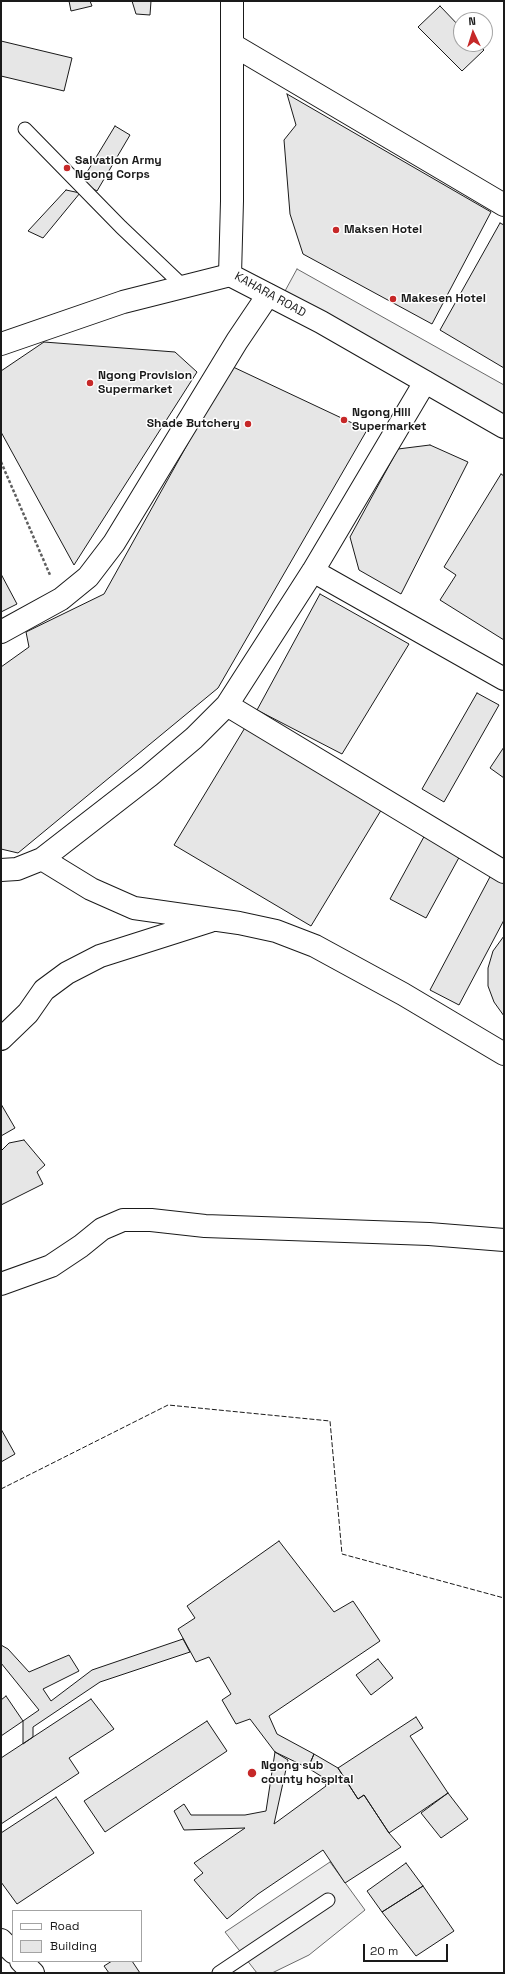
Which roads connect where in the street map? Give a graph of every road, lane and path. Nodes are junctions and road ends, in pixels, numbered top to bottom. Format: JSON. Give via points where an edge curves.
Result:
{"nodes":[{"id":1,"x":232,"y":1,"type":"edge"},
{"id":2,"x":233,"y":45,"type":"junction"},
{"id":3,"x":25,"y":129,"type":"dead end"},
{"id":4,"x":504,"y":205,"type":"edge"},
{"id":5,"x":230,"y":275,"type":"junction"},
{"id":6,"x":183,"y":286,"type":"junction"},
{"id":7,"x":268,"y":295,"type":"junction"},
{"id":8,"x":1,"y":344,"type":"edge"},
{"id":9,"x":425,"y":382,"type":"junction"},
{"id":10,"x":504,"y":427,"type":"edge"},
{"id":11,"x":1,"y":462,"type":"edge"},
{"id":12,"x":313,"y":571,"type":"junction"},
{"id":13,"x":61,"y":599,"type":"junction"},
{"id":14,"x":1,"y":632,"type":"edge"},
{"id":15,"x":504,"y":680,"type":"edge"},
{"id":16,"x":227,"y":705,"type":"junction"},
{"id":17,"x":42,"y":858,"type":"junction"},
{"id":18,"x":1,"y":870,"type":"edge"},
{"id":19,"x":504,"y":872,"type":"edge"},
{"id":20,"x":215,"y":919,"type":"junction"},
{"id":21,"x":1,"y":1039,"type":"edge"},
{"id":22,"x":504,"y":1054,"type":"edge"},
{"id":23,"x":504,"y":1240,"type":"edge"},
{"id":24,"x":1,"y":1284,"type":"edge"},
{"id":25,"x":328,"y":1900,"type":"dead end"},
{"id":26,"x":1,"y":1940,"type":"edge"},
{"id":27,"x":12,"y":1951,"type":"edge"},
{"id":28,"x":22,"y":1962,"type":"edge"},
{"id":29,"x":33,"y":1973,"type":"edge"},
{"id":30,"x":219,"y":1973,"type":"edge"}],
"edges":[{"from":1,"to":2,"type":"street","name":"KAHARA ROAD"},
{"from":2,"to":4,"type":"street"},
{"from":2,"to":5,"type":"street","name":"KAHARA ROAD"},
{"from":3,"to":6,"type":"lane"},
{"from":5,"to":6,"type":"street"},
{"from":5,"to":7,"type":"street","name":"KAHARA ROAD"},
{"from":6,"to":8,"type":"street","via":[[122,302]]},
{"from":7,"to":9,"type":"street","name":"KAHARA ROAD","via":[[321,322]]},
{"from":7,"to":13,"type":"street","via":[[114,543],[88,577]]},
{"from":9,"to":10,"type":"street","name":"KAHARA ROAD"},
{"from":9,"to":12,"type":"street"},
{"from":11,"to":13,"type":"path"},
{"from":12,"to":15,"type":"street"},
{"from":12,"to":16,"type":"street"},
{"from":13,"to":14,"type":"street"},
{"from":16,"to":17,"type":"street","via":[[194,738],[149,776]]},
{"from":16,"to":19,"type":"street"},
{"from":17,"to":18,"type":"street","via":[[18,869]]},
{"from":17,"to":20,"type":"street","via":[[91,889],[134,908]]},
{"from":20,"to":21,"type":"street","via":[[100,956],[67,973],[44,990],[28,1013]]},
{"from":20,"to":22,"type":"street","via":[[276,931],[315,946]]},
{"from":23,"to":24,"type":"street","via":[[429,1234],[205,1226],[151,1220],[123,1220],[102,1229],[51,1266]]},
{"from":25,"to":30,"type":"lane"},
{"from":26,"to":27,"type":"street"},
{"from":28,"to":29,"type":"street"}]}
